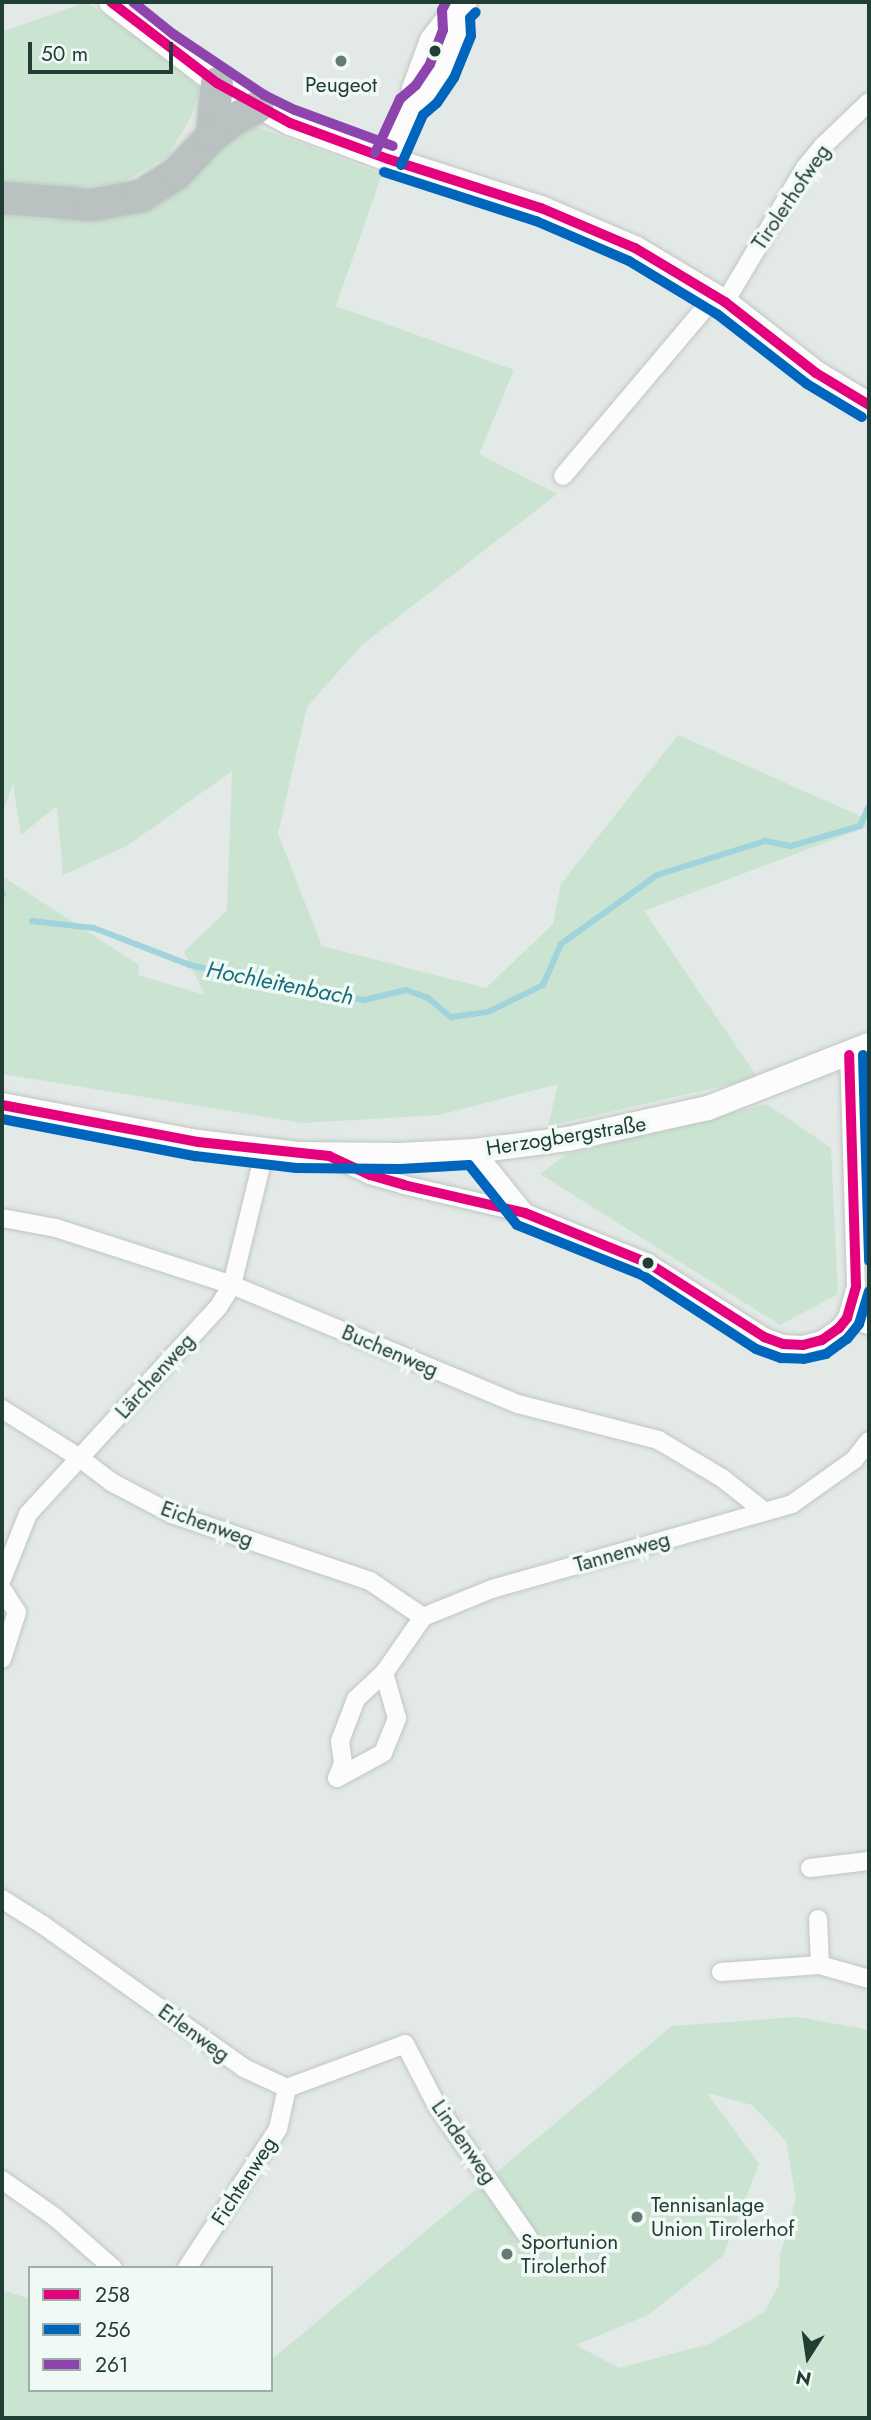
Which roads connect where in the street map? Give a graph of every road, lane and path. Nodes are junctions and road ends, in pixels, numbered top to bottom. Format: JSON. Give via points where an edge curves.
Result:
{"nodes":[{"id":1,"x":113,"y":3,"type":"edge"},
{"id":2,"x":461,"y":7,"type":"edge"},
{"id":3,"x":217,"y":83,"type":"junction"},
{"id":4,"x":869,"y":102,"type":"edge"},
{"id":5,"x":257,"y":107,"type":"junction"},
{"id":6,"x":212,"y":136,"type":"junction"},
{"id":7,"x":388,"y":159,"type":"junction"},
{"id":8,"x":2,"y":198,"type":"edge"},
{"id":9,"x":720,"y":299,"type":"junction"},
{"id":10,"x":869,"y":405,"type":"edge"},
{"id":11,"x":563,"y":476,"type":"dead end"},
{"id":12,"x":859,"y":1050,"type":"edge"},
{"id":13,"x":2,"y":1105,"type":"edge"},
{"id":14,"x":265,"y":1150,"type":"junction"},
{"id":15,"x":475,"y":1151,"type":"junction"},
{"id":16,"x":329,"y":1156,"type":"junction"},
{"id":17,"x":524,"y":1213,"type":"junction"},
{"id":18,"x":2,"y":1219,"type":"edge"},
{"id":19,"x":232,"y":1285,"type":"junction"},
{"id":20,"x":846,"y":1318,"type":"junction"},
{"id":21,"x":869,"y":1325,"type":"edge"},
{"id":22,"x":2,"y":1409,"type":"edge"},
{"id":23,"x":869,"y":1441,"type":"edge"},
{"id":24,"x":81,"y":1458,"type":"junction"},
{"id":25,"x":764,"y":1511,"type":"junction"},
{"id":26,"x":2,"y":1579,"type":"edge"},
{"id":27,"x":2,"y":1588,"type":"edge"},
{"id":28,"x":423,"y":1617,"type":"junction"},
{"id":29,"x":2,"y":1659,"type":"edge"},
{"id":30,"x":384,"y":1673,"type":"junction"},
{"id":31,"x":869,"y":1861,"type":"edge"},
{"id":32,"x":810,"y":1868,"type":"dead end"},
{"id":33,"x":2,"y":1899,"type":"edge"},
{"id":34,"x":818,"y":1919,"type":"dead end"},
{"id":35,"x":820,"y":1965,"type":"junction"},
{"id":36,"x":721,"y":1972,"type":"dead end"},
{"id":37,"x":869,"y":1979,"type":"edge"},
{"id":38,"x":287,"y":2088,"type":"junction"},
{"id":39,"x":2,"y":2181,"type":"edge"},
{"id":40,"x":528,"y":2237,"type":"dead end"},
{"id":41,"x":111,"y":2266,"type":"edge"},
{"id":42,"x":188,"y":2266,"type":"edge"}],
"edges":[{"from":1,"to":3,"type":"main road"},
{"from":2,"to":7,"type":"street","via":[[442,71],[412,106]]},
{"from":3,"to":5,"type":"main road"},
{"from":3,"to":6,"type":"highway"},
{"from":4,"to":9,"type":"street","name":"Tirolerhofweg","via":[[822,146]]},
{"from":5,"to":6,"type":"highway"},
{"from":5,"to":7,"type":"main road"},
{"from":6,"to":8,"type":"highway","via":[[176,174],[141,196],[92,205]]},
{"from":7,"to":9,"type":"main road","via":[[587,226],[635,248]]},
{"from":9,"to":10,"type":"main road","via":[[816,373]]},
{"from":9,"to":11,"type":"street","name":"Tirolerhofweg"},
{"from":12,"to":15,"type":"main road","name":"Herzogbergstraße","via":[[684,1114],[568,1139]]},
{"from":12,"to":20,"type":"street","via":[[856,1286]]},
{"from":13,"to":14,"type":"main road","name":"Herzogbergstraße"},
{"from":14,"to":16,"type":"main road","name":"Herzogbergstraße"},
{"from":14,"to":19,"type":"street","name":"Lärchenweg"},
{"from":15,"to":16,"type":"main road","name":"Herzogbergstraße"},
{"from":15,"to":17,"type":"street"},
{"from":16,"to":17,"type":"street","via":[[404,1185]]},
{"from":17,"to":20,"type":"street","via":[[648,1263],[764,1337],[783,1344],[822,1340]]},
{"from":18,"to":19,"type":"street","name":"Buchenweg","via":[[56,1228]]},
{"from":19,"to":24,"type":"street","name":"Lärchenweg","via":[[219,1306]]},
{"from":19,"to":25,"type":"street","name":"Buchenweg","via":[[518,1404],[658,1440],[722,1478]]},
{"from":20,"to":21,"type":"street"},
{"from":22,"to":24,"type":"street","name":"Eichenweg"},
{"from":23,"to":25,"type":"street","name":"Tannenweg","via":[[854,1460],[792,1504]]},
{"from":24,"to":26,"type":"street","name":"Lärchenweg","via":[[28,1514]]},
{"from":24,"to":28,"type":"street","name":"Eichenweg","via":[[110,1482],[172,1514],[370,1581]]},
{"from":25,"to":28,"type":"street","name":"Tannenweg","via":[[492,1589]]},
{"from":27,"to":29,"type":"street","via":[[17,1612]]},
{"from":28,"to":30,"type":"street"},
{"from":30,"to":30,"type":"street","via":[[356,1699],[340,1741],[343,1763],[337,1778],[383,1754],[397,1718]]},
{"from":31,"to":32,"type":"street"},
{"from":33,"to":38,"type":"street","name":"Erlenweg","via":[[244,2068]]},
{"from":34,"to":35,"type":"street"},
{"from":35,"to":36,"type":"street"},
{"from":35,"to":37,"type":"street"},
{"from":38,"to":40,"type":"street","name":"Lindenweg","via":[[405,2044],[437,2106]]},
{"from":38,"to":42,"type":"street","name":"Fichtenweg","via":[[278,2129]]},
{"from":39,"to":41,"type":"street","via":[[56,2218]]}]}
